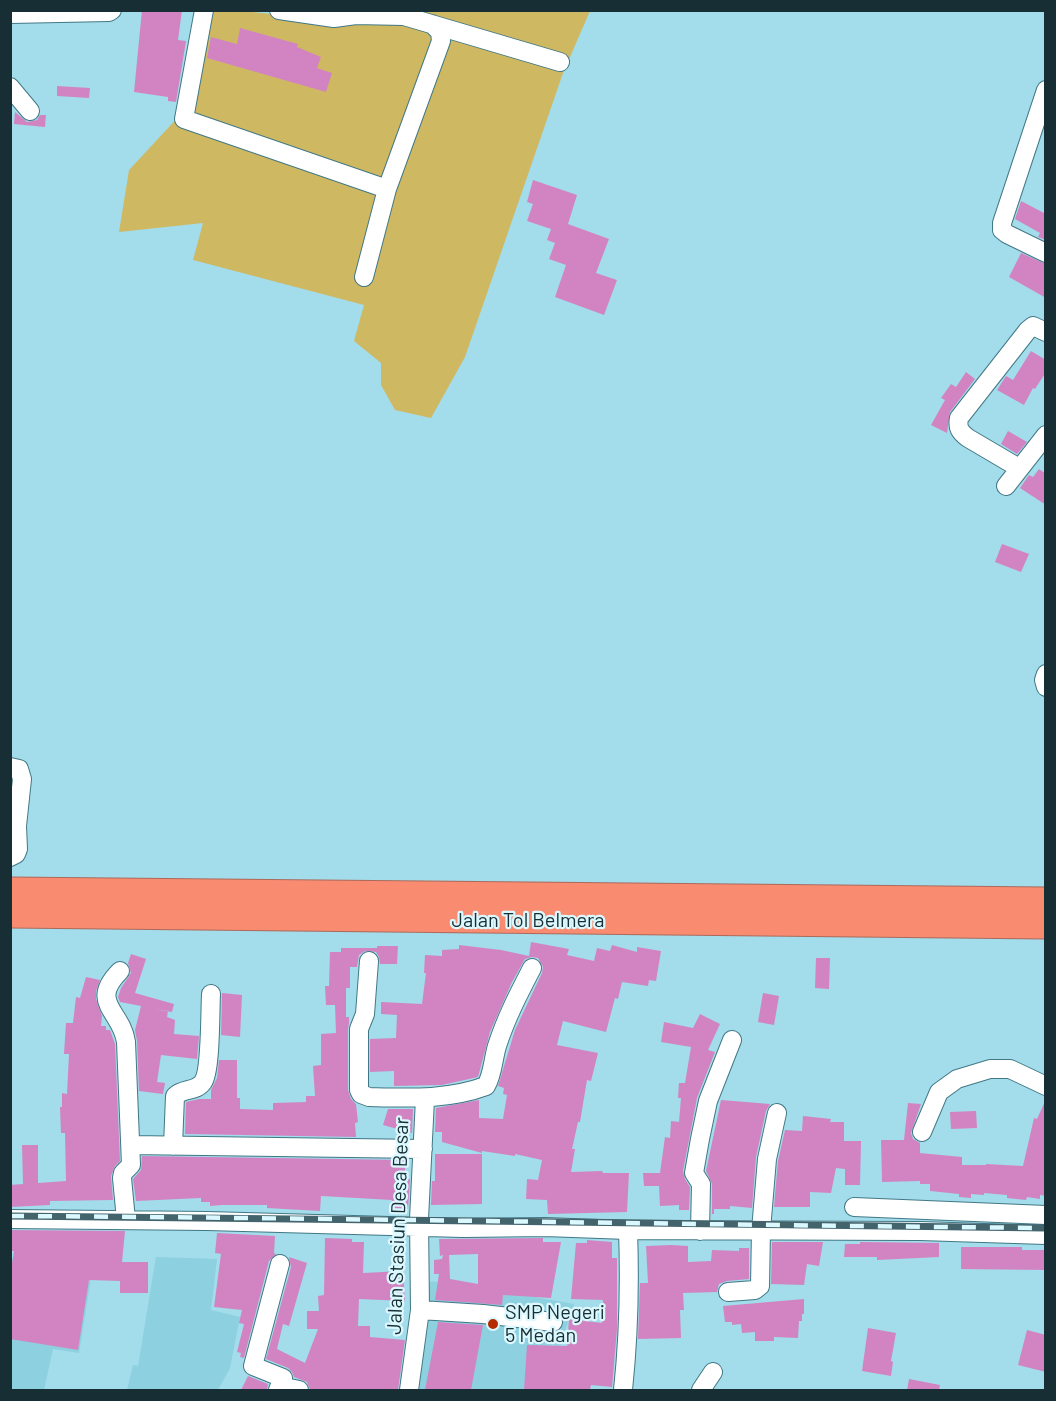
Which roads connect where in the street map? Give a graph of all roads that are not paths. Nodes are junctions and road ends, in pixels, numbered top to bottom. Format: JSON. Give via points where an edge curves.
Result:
{"nodes":[{"id":1,"x":204,"y":10,"type":"edge"},
{"id":2,"x":279,"y":10,"type":"edge"},
{"id":3,"x":110,"y":11,"type":"edge"},
{"id":4,"x":356,"y":13,"type":"edge"},
{"id":5,"x":10,"y":14,"type":"edge"},
{"id":6,"x":432,"y":24,"type":"junction"},
{"id":7,"x":560,"y":62,"type":"dead end"},
{"id":8,"x":10,"y":87,"type":"edge"},
{"id":9,"x":1046,"y":90,"type":"edge"},
{"id":10,"x":30,"y":111,"type":"dead end"},
{"id":11,"x":387,"y":189,"type":"junction"},
{"id":12,"x":1046,"y":253,"type":"edge"},
{"id":13,"x":364,"y":277,"type":"dead end"},
{"id":14,"x":1046,"y":332,"type":"edge"},
{"id":15,"x":1046,"y":435,"type":"edge"},
{"id":16,"x":1019,"y":468,"type":"junction"},
{"id":17,"x":1006,"y":486,"type":"dead end"},
{"id":18,"x":1046,"y":674,"type":"edge"},
{"id":19,"x":1046,"y":687,"type":"edge"},
{"id":20,"x":10,"y":767,"type":"edge"},
{"id":21,"x":10,"y":857,"type":"edge"},
{"id":22,"x":10,"y":891,"type":"edge"},
{"id":23,"x":1046,"y":901,"type":"edge"},
{"id":24,"x":10,"y":914,"type":"edge"},
{"id":25,"x":1046,"y":926,"type":"edge"},
{"id":26,"x":369,"y":961,"type":"dead end"},
{"id":27,"x":532,"y":968,"type":"dead end"},
{"id":28,"x":120,"y":971,"type":"dead end"},
{"id":29,"x":211,"y":993,"type":"dead end"},
{"id":30,"x":732,"y":1040,"type":"dead end"},
{"id":31,"x":1046,"y":1086,"type":"edge"},
{"id":32,"x":425,"y":1099,"type":"junction"},
{"id":33,"x":777,"y":1113,"type":"dead end"},
{"id":34,"x":922,"y":1131,"type":"dead end"},
{"id":35,"x":131,"y":1145,"type":"junction"},
{"id":36,"x":173,"y":1146,"type":"junction"},
{"id":37,"x":423,"y":1149,"type":"junction"},
{"id":38,"x":854,"y":1207,"type":"dead end"},
{"id":39,"x":1046,"y":1215,"type":"edge"},
{"id":40,"x":10,"y":1219,"type":"edge"},
{"id":41,"x":126,"y":1220,"type":"junction"},
{"id":42,"x":419,"y":1227,"type":"junction"},
{"id":43,"x":628,"y":1230,"type":"junction"},
{"id":44,"x":761,"y":1230,"type":"junction"},
{"id":45,"x":700,"y":1231,"type":"junction"},
{"id":46,"x":1046,"y":1235,"type":"edge"},
{"id":47,"x":280,"y":1264,"type":"dead end"},
{"id":48,"x":728,"y":1292,"type":"dead end"},
{"id":49,"x":420,"y":1310,"type":"junction"},
{"id":50,"x":553,"y":1322,"type":"dead end"},
{"id":51,"x":713,"y":1372,"type":"dead end"},
{"id":52,"x":279,"y":1388,"type":"edge"},
{"id":53,"x":299,"y":1390,"type":"edge"},
{"id":54,"x":409,"y":1390,"type":"edge"},
{"id":55,"x":623,"y":1390,"type":"edge"},
{"id":56,"x":701,"y":1390,"type":"edge"}],
"edges":[{"from":1,"to":11,"type":"street","via":[[184,119]]},
{"from":2,"to":4,"type":"street","via":[[334,18]]},
{"from":3,"to":5,"type":"street"},
{"from":4,"to":6,"type":"street","via":[[404,16]]},
{"from":6,"to":7,"type":"street"},
{"from":6,"to":11,"type":"street","via":[[440,32],[441,41]]},
{"from":8,"to":10,"type":"street"},
{"from":9,"to":12,"type":"street","via":[[1002,230]]},
{"from":11,"to":13,"type":"street"},
{"from":14,"to":16,"type":"street","via":[[1033,327],[1028,330],[959,418],[961,433]]},
{"from":15,"to":16,"type":"street"},
{"from":16,"to":17,"type":"street"},
{"from":18,"to":19,"type":"street"},
{"from":20,"to":21,"type":"street","via":[[18,769],[22,779],[16,826],[18,849]]},
{"from":22,"to":23,"type":"highway","name":"Jalan Tol Belmera"},
{"from":24,"to":25,"type":"highway","name":"Jalan Tol Belmera"},
{"from":26,"to":32,"type":"street","via":[[365,1014],[359,1029],[359,1090],[369,1097]]},
{"from":27,"to":32,"type":"street","via":[[509,1014],[486,1086]]},
{"from":28,"to":35,"type":"street","via":[[110,981],[106,994],[108,1006],[124,1031]]},
{"from":29,"to":36,"type":"street","via":[[207,1067],[203,1082],[175,1096]]},
{"from":30,"to":45,"type":"street","via":[[708,1101],[694,1173],[701,1188]]},
{"from":31,"to":34,"type":"street","via":[[1010,1068],[990,1069],[957,1079],[939,1092]]},
{"from":32,"to":37,"type":"street","name":"Jalan Stasiun Desa Besar"},
{"from":33,"to":44,"type":"street"},
{"from":35,"to":36,"type":"street"},
{"from":35,"to":41,"type":"street","via":[[131,1165],[122,1178]]},
{"from":36,"to":37,"type":"street"},
{"from":37,"to":42,"type":"street","name":"Jalan Stasiun Desa Besar"},
{"from":38,"to":39,"type":"street"},
{"from":40,"to":41,"type":"street"},
{"from":41,"to":42,"type":"street"},
{"from":42,"to":43,"type":"street"},
{"from":42,"to":49,"type":"street","name":"Jalan Stasiun Desa Besar"},
{"from":43,"to":45,"type":"street"},
{"from":43,"to":55,"type":"street","via":[[629,1341]]},
{"from":44,"to":45,"type":"street"},
{"from":44,"to":46,"type":"street"},
{"from":44,"to":48,"type":"street","via":[[760,1286],[755,1290]]},
{"from":47,"to":52,"type":"street","via":[[253,1366],[283,1378]]},
{"from":49,"to":50,"type":"street"},
{"from":49,"to":54,"type":"street","name":"Jalan Stasiun Desa Besar"},
{"from":51,"to":56,"type":"street"},
{"from":52,"to":53,"type":"street"}]}
